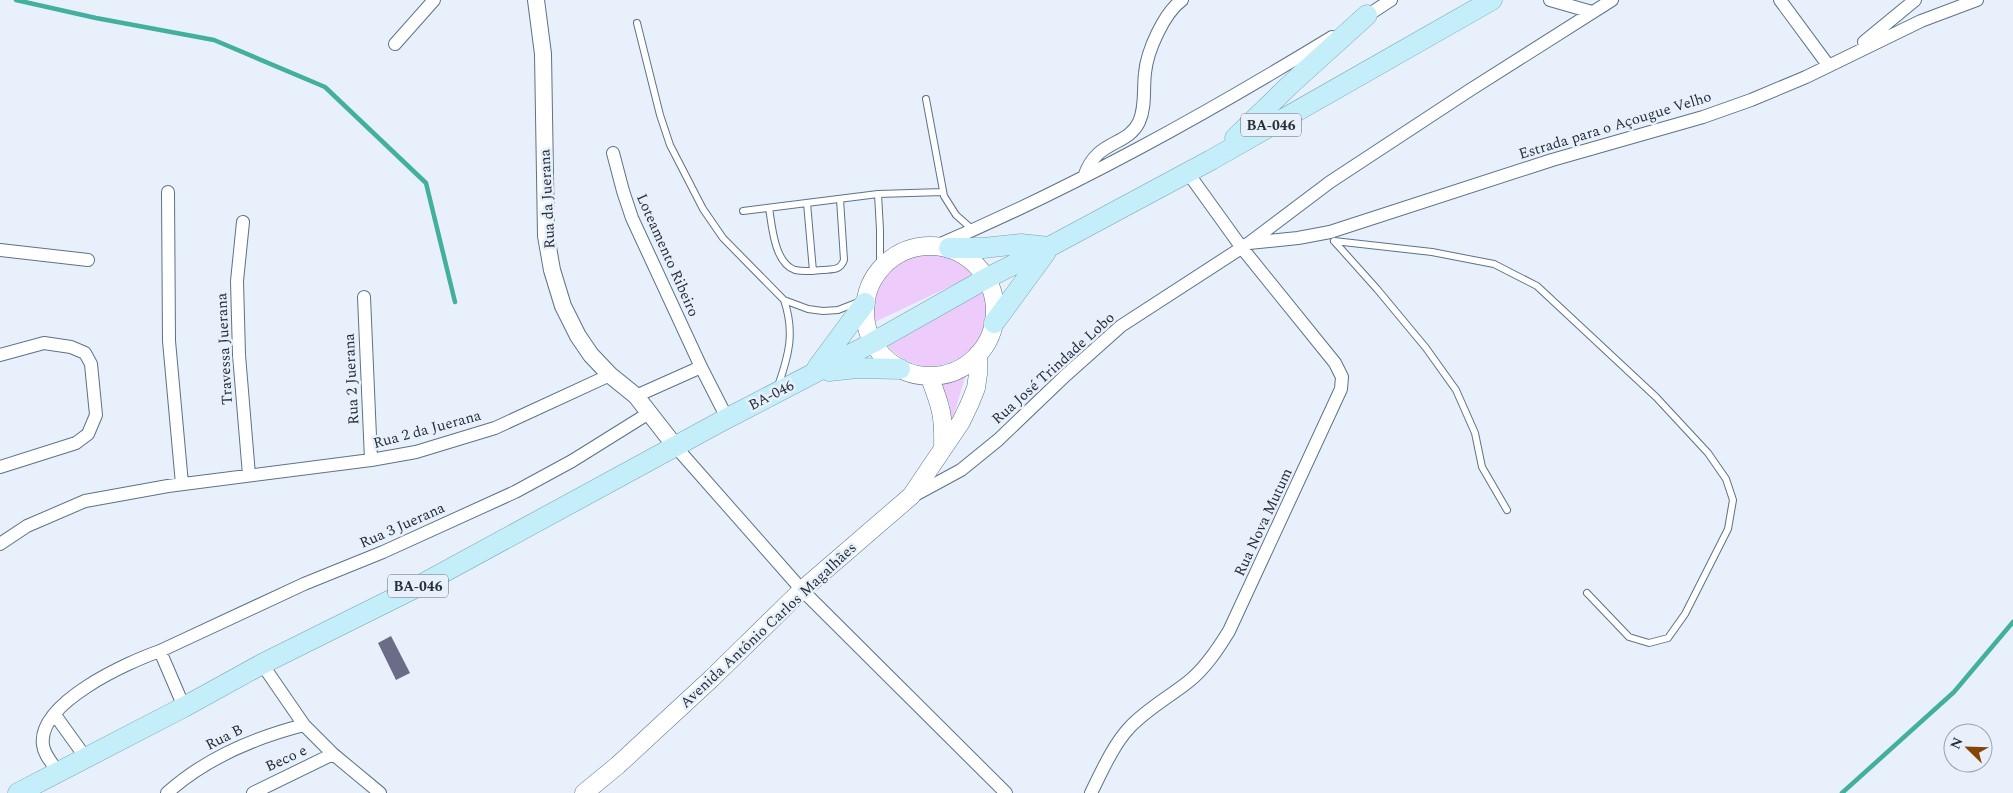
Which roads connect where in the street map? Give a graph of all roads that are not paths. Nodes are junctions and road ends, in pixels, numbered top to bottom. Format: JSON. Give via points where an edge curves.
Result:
{"nodes":[{"id":1,"x":434,"y":0,"type":"edge"},
{"id":2,"x":536,"y":0,"type":"edge"},
{"id":3,"x":1182,"y":0,"type":"edge"},
{"id":4,"x":1392,"y":0,"type":"edge"},
{"id":5,"x":1492,"y":0,"type":"edge"},
{"id":6,"x":1550,"y":0,"type":"edge"},
{"id":7,"x":1612,"y":0,"type":"edge"},
{"id":8,"x":1780,"y":0,"type":"edge"},
{"id":9,"x":1915,"y":0,"type":"edge"},
{"id":10,"x":1977,"y":0,"type":"edge"},
{"id":11,"x":1592,"y":12,"type":"junction"},
{"id":12,"x":1367,"y":15,"type":"junction"},
{"id":13,"x":636,"y":23,"type":"dead end"},
{"id":14,"x":395,"y":44,"type":"dead end"},
{"id":15,"x":1849,"y":54,"type":"junction"},
{"id":16,"x":1828,"y":65,"type":"junction"},
{"id":17,"x":926,"y":99,"type":"dead end"},
{"id":18,"x":614,"y":153,"type":"dead end"},
{"id":19,"x":1211,"y":160,"type":"junction"},
{"id":20,"x":1188,"y":173,"type":"junction"},
{"id":21,"x":1084,"y":177,"type":"junction"},
{"id":22,"x":168,"y":192,"type":"dead end"},
{"id":23,"x":943,"y":192,"type":"junction"},
{"id":24,"x":878,"y":194,"type":"junction"},
{"id":25,"x":840,"y":199,"type":"junction"},
{"id":26,"x":807,"y":203,"type":"junction"},
{"id":27,"x":769,"y":208,"type":"junction"},
{"id":28,"x":743,"y":211,"type":"dead end"},
{"id":29,"x":243,"y":222,"type":"dead end"},
{"id":30,"x":973,"y":230,"type":"junction"},
{"id":31,"x":1330,"y":237,"type":"junction"},
{"id":32,"x":1246,"y":245,"type":"junction"},
{"id":33,"x":942,"y":247,"type":"junction"},
{"id":34,"x":1049,"y":247,"type":"junction"},
{"id":35,"x":0,"y":250,"type":"edge"},
{"id":36,"x":88,"y":260,"type":"dead end"},
{"id":37,"x":880,"y":269,"type":"junction"},
{"id":38,"x":813,"y":271,"type":"junction"},
{"id":39,"x":987,"y":278,"type":"junction"},
{"id":40,"x":364,"y":297,"type":"dead end"},
{"id":41,"x":784,"y":300,"type":"junction"},
{"id":42,"x":865,"y":300,"type":"junction"},
{"id":43,"x":994,"y":323,"type":"junction"},
{"id":44,"x":872,"y":343,"type":"junction"},
{"id":45,"x":978,"y":354,"type":"junction"},
{"id":46,"x":0,"y":355,"type":"edge"},
{"id":47,"x":700,"y":367,"type":"junction"},
{"id":48,"x":900,"y":369,"type":"junction"},
{"id":49,"x":814,"y":373,"type":"junction"},
{"id":50,"x":610,"y":375,"type":"junction"},
{"id":51,"x":929,"y":376,"type":"junction"},
{"id":52,"x":777,"y":392,"type":"junction"},
{"id":53,"x":636,"y":396,"type":"junction"},
{"id":54,"x":649,"y":413,"type":"junction"},
{"id":55,"x":726,"y":418,"type":"junction"},
{"id":56,"x":675,"y":446,"type":"junction"},
{"id":57,"x":943,"y":449,"type":"junction"},
{"id":58,"x":371,"y":460,"type":"junction"},
{"id":59,"x":0,"y":467,"type":"edge"},
{"id":60,"x":249,"y":475,"type":"junction"},
{"id":61,"x":182,"y":484,"type":"junction"},
{"id":62,"x":911,"y":496,"type":"junction"},
{"id":63,"x":1507,"y":510,"type":"dead end"},
{"id":64,"x":0,"y":544,"type":"edge"},
{"id":65,"x":802,"y":590,"type":"junction"},
{"id":66,"x":1586,"y":593,"type":"dead end"},
{"id":67,"x":160,"y":651,"type":"junction"},
{"id":68,"x":262,"y":664,"type":"junction"},
{"id":69,"x":184,"y":707,"type":"junction"},
{"id":70,"x":55,"y":715,"type":"junction"},
{"id":71,"x":304,"y":725,"type":"junction"},
{"id":72,"x":333,"y":754,"type":"junction"},
{"id":73,"x":86,"y":758,"type":"junction"},
{"id":74,"x":618,"y":766,"type":"junction"},
{"id":75,"x":58,"y":772,"type":"junction"},
{"id":76,"x":18,"y":793,"type":"edge"},
{"id":77,"x":167,"y":793,"type":"edge"},
{"id":78,"x":253,"y":793,"type":"edge"},
{"id":79,"x":380,"y":793,"type":"edge"},
{"id":80,"x":584,"y":793,"type":"edge"},
{"id":81,"x":606,"y":793,"type":"edge"},
{"id":82,"x":1006,"y":793,"type":"edge"},
{"id":83,"x":1091,"y":793,"type":"edge"}],
"edges":[{"from":1,"to":14,"type":"street"},
{"from":2,"to":50,"type":"street","name":"Rua da Juerana","via":[[542,54],[546,236],[552,270],[563,306],[578,336]]},
{"from":3,"to":21,"type":"street","via":[[1165,18],[1151,53],[1145,72],[1140,121],[1127,136],[1105,147],[1094,157]]},
{"from":4,"to":12,"type":"street"},
{"from":5,"to":19,"type":"main road","name":"BA-046","number":"BA-046"},
{"from":6,"to":11,"type":"street"},
{"from":7,"to":11,"type":"street","name":"Rua José Trindade Lobo"},
{"from":8,"to":16,"type":"street"},
{"from":9,"to":15,"type":"street"},
{"from":10,"to":15,"type":"street","name":"Estrada para o Açougue Velho"},
{"from":11,"to":32,"type":"street","name":"Rua José Trindade Lobo","via":[[1330,182]]},
{"from":12,"to":19,"type":"main road"},
{"from":12,"to":21,"type":"street","via":[[1232,96]]},
{"from":13,"to":41,"type":"lane","via":[[670,145],[703,209],[723,238]]},
{"from":15,"to":16,"type":"street","name":"Estrada para o Açougue Velho"},
{"from":16,"to":31,"type":"street","name":"Estrada para o Açougue Velho","via":[[1751,100],[1703,117],[1552,160]]},
{"from":17,"to":23,"type":"lane"},
{"from":18,"to":47,"type":"street","name":"Loteamento Ribeiro","via":[[632,218]]},
{"from":19,"to":20,"type":"main road","name":"BA-046","number":"BA-046"},
{"from":20,"to":32,"type":"street","name":"Rua Nova Mutum"},
{"from":20,"to":34,"type":"main road","name":"BA-046","number":"BA-046"},
{"from":21,"to":30,"type":"street"},
{"from":22,"to":61,"type":"street","via":[[169,341]]},
{"from":23,"to":24,"type":"lane"},
{"from":23,"to":30,"type":"lane","via":[[956,215]]},
{"from":24,"to":25,"type":"lane"},
{"from":24,"to":37,"type":"lane"},
{"from":25,"to":26,"type":"lane"},
{"from":25,"to":38,"type":"lane","via":[[842,266]]},
{"from":26,"to":27,"type":"lane"},
{"from":26,"to":38,"type":"lane"},
{"from":27,"to":28,"type":"lane"},
{"from":27,"to":38,"type":"lane","via":[[780,256],[791,268]]},
{"from":29,"to":60,"type":"street","name":"Travessa Juerana","via":[[237,281],[239,355]]},
{"from":30,"to":33,"type":"street"},
{"from":31,"to":32,"type":"street","name":"Estrada para o Açougue Velho"},
{"from":31,"to":63,"type":"lane","via":[[1383,296],[1456,390],[1475,433],[1482,466]]},
{"from":31,"to":66,"type":"lane","via":[[1494,264],[1537,286],[1656,397],[1708,453],[1726,479],[1733,500],[1728,529],[1685,614],[1668,638],[1649,644],[1629,637]]},
{"from":32,"to":62,"type":"street","name":"Rua José Trindade Lobo","via":[[1121,326],[961,470]]},
{"from":32,"to":83,"type":"street","name":"Rua Nova Mutum","via":[[1335,363],[1342,376],[1341,389],[1229,631],[1216,652],[1190,680],[1129,728],[1114,748]]},
{"from":33,"to":34,"type":"main road","via":[[983,248],[1021,244]]},
{"from":33,"to":37,"type":"main road","via":[[911,248],[894,256]]},
{"from":33,"to":39,"type":"main road","via":[[964,255]]},
{"from":34,"to":39,"type":"main road","name":"BA-046","number":"BA-046"},
{"from":34,"to":43,"type":"main road"},
{"from":35,"to":36,"type":"street"},
{"from":37,"to":42,"type":"main road"},
{"from":39,"to":43,"type":"main road","via":[[994,300]]},
{"from":39,"to":44,"type":"main road","name":"BA-046","number":"BA-046"},
{"from":40,"to":58,"type":"street","name":"Rua 2 Juerana"},
{"from":41,"to":42,"type":"lane","via":[[823,311],[838,310]]},
{"from":41,"to":52,"type":"lane","via":[[790,318],[790,340]]},
{"from":42,"to":44,"type":"main road","via":[[865,324]]},
{"from":42,"to":49,"type":"main road"},
{"from":43,"to":45,"type":"main road"},
{"from":44,"to":48,"type":"main road","via":[[887,361]]},
{"from":44,"to":49,"type":"main road","name":"BA-046","number":"BA-046"},
{"from":45,"to":51,"type":"main road","via":[[964,367],[947,374]]},
{"from":45,"to":57,"type":"main road","name":"Avenida Antônio Carlos Magalhães","via":[[973,395],[961,422]]},
{"from":46,"to":59,"type":"street","via":[[44,343],[71,347],[84,353],[90,364],[96,415],[88,434],[76,443]]},
{"from":47,"to":53,"type":"street"},
{"from":47,"to":55,"type":"street"},
{"from":48,"to":49,"type":"main road","via":[[858,368]]},
{"from":48,"to":51,"type":"main road"},
{"from":49,"to":52,"type":"main road","name":"BA-046","number":"BA-046"},
{"from":50,"to":53,"type":"street","name":"Rua da Juerana"},
{"from":50,"to":58,"type":"street","name":"Rua 2 da Juerana","via":[[495,428],[416,452]]},
{"from":51,"to":57,"type":"main road","via":[[944,420]]},
{"from":52,"to":55,"type":"main road","name":"BA-046","number":"BA-046"},
{"from":53,"to":54,"type":"street","name":"Rua da Juerana"},
{"from":54,"to":56,"type":"street","name":"Rua da Juerana"},
{"from":54,"to":67,"type":"street","name":"Rua 3 Juerana","via":[[572,461],[514,492]]},
{"from":55,"to":56,"type":"main road","name":"BA-046","number":"BA-046"},
{"from":56,"to":65,"type":"street"},
{"from":56,"to":68,"type":"main road","name":"BA-046","number":"BA-046","via":[[413,589]]},
{"from":57,"to":62,"type":"main road","name":"Avenida Antônio Carlos Magalhães"},
{"from":58,"to":60,"type":"street","name":"Rua 2 da Juerana"},
{"from":60,"to":61,"type":"street","name":"Rua 2 da Juerana"},
{"from":61,"to":64,"type":"street","name":"Rua 2 da Juerana","via":[[85,501],[27,526]]},
{"from":62,"to":65,"type":"main road","name":"Avenida Antônio Carlos Magalhães"},
{"from":65,"to":74,"type":"main road","name":"Avenida Antônio Carlos Magalhães"},
{"from":65,"to":82,"type":"street"},
{"from":67,"to":69,"type":"street"},
{"from":67,"to":70,"type":"street","name":"Rua 3 Juerana","via":[[129,662],[90,684]]},
{"from":68,"to":69,"type":"main road","name":"BA-046","number":"BA-046"},
{"from":68,"to":71,"type":"street"},
{"from":69,"to":73,"type":"main road","name":"BA-046","number":"BA-046"},
{"from":70,"to":73,"type":"street"},
{"from":70,"to":75,"type":"street","name":"Rua 3 Juerana","via":[[42,736],[43,747]]},
{"from":71,"to":72,"type":"street"},
{"from":71,"to":77,"type":"street","name":"Rua B","via":[[241,745],[196,770]]},
{"from":72,"to":78,"type":"street","name":"Beco e"},
{"from":72,"to":79,"type":"street"},
{"from":73,"to":75,"type":"main road","name":"BA-046","number":"BA-046"},
{"from":74,"to":80,"type":"main road","name":"Avenida Antônio Carlos Magalhães"},
{"from":74,"to":81,"type":"main road"},
{"from":75,"to":76,"type":"main road","name":"BA-046","number":"BA-046"}]}
